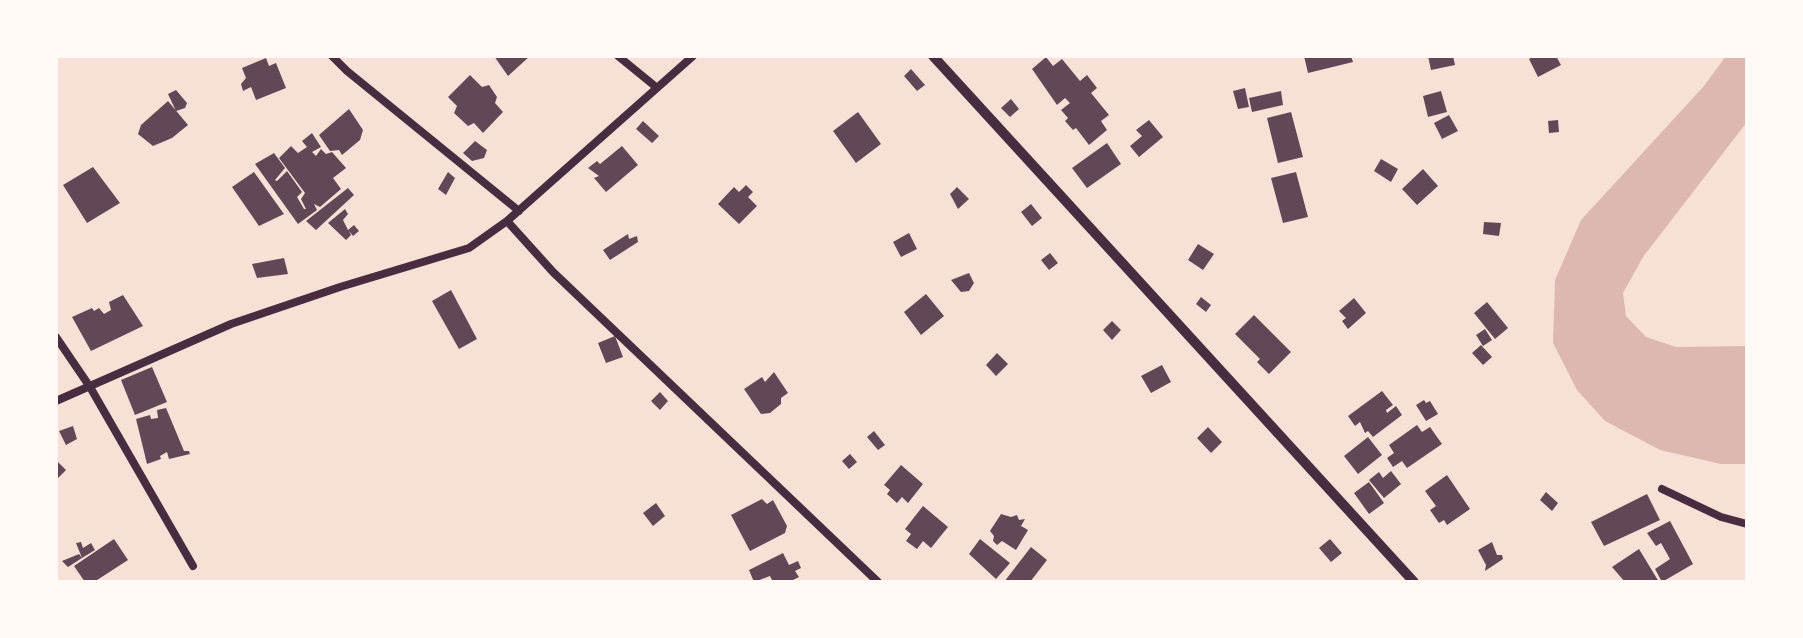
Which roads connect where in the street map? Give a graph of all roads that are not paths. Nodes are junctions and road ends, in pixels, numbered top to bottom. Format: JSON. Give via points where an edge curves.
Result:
{"nodes":[{"id":1,"x":332,"y":56,"type":"edge"},
{"id":2,"x":618,"y":56,"type":"edge"},
{"id":3,"x":693,"y":56,"type":"edge"},
{"id":4,"x":933,"y":56,"type":"edge"},
{"id":5,"x":656,"y":87,"type":"junction"},
{"id":6,"x":519,"y":211,"type":"junction"},
{"id":7,"x":507,"y":221,"type":"junction"},
{"id":8,"x":56,"y":337,"type":"edge"},
{"id":9,"x":90,"y":387,"type":"junction"},
{"id":10,"x":56,"y":401,"type":"edge"},
{"id":11,"x":1662,"y":489,"type":"dead end"},
{"id":12,"x":1747,"y":524,"type":"edge"},
{"id":13,"x":193,"y":566,"type":"dead end"},
{"id":14,"x":878,"y":582,"type":"edge"},
{"id":15,"x":1414,"y":582,"type":"edge"}],
"edges":[{"from":1,"to":6,"type":"street"},
{"from":2,"to":5,"type":"street"},
{"from":3,"to":5,"type":"street"},
{"from":4,"to":15,"type":"street"},
{"from":5,"to":6,"type":"street"},
{"from":6,"to":7,"type":"street"},
{"from":7,"to":9,"type":"street","via":[[469,248],[231,324]]},
{"from":7,"to":14,"type":"street","via":[[553,272]]},
{"from":8,"to":9,"type":"street"},
{"from":9,"to":10,"type":"street"},
{"from":9,"to":13,"type":"street"},
{"from":11,"to":12,"type":"street"}]}
